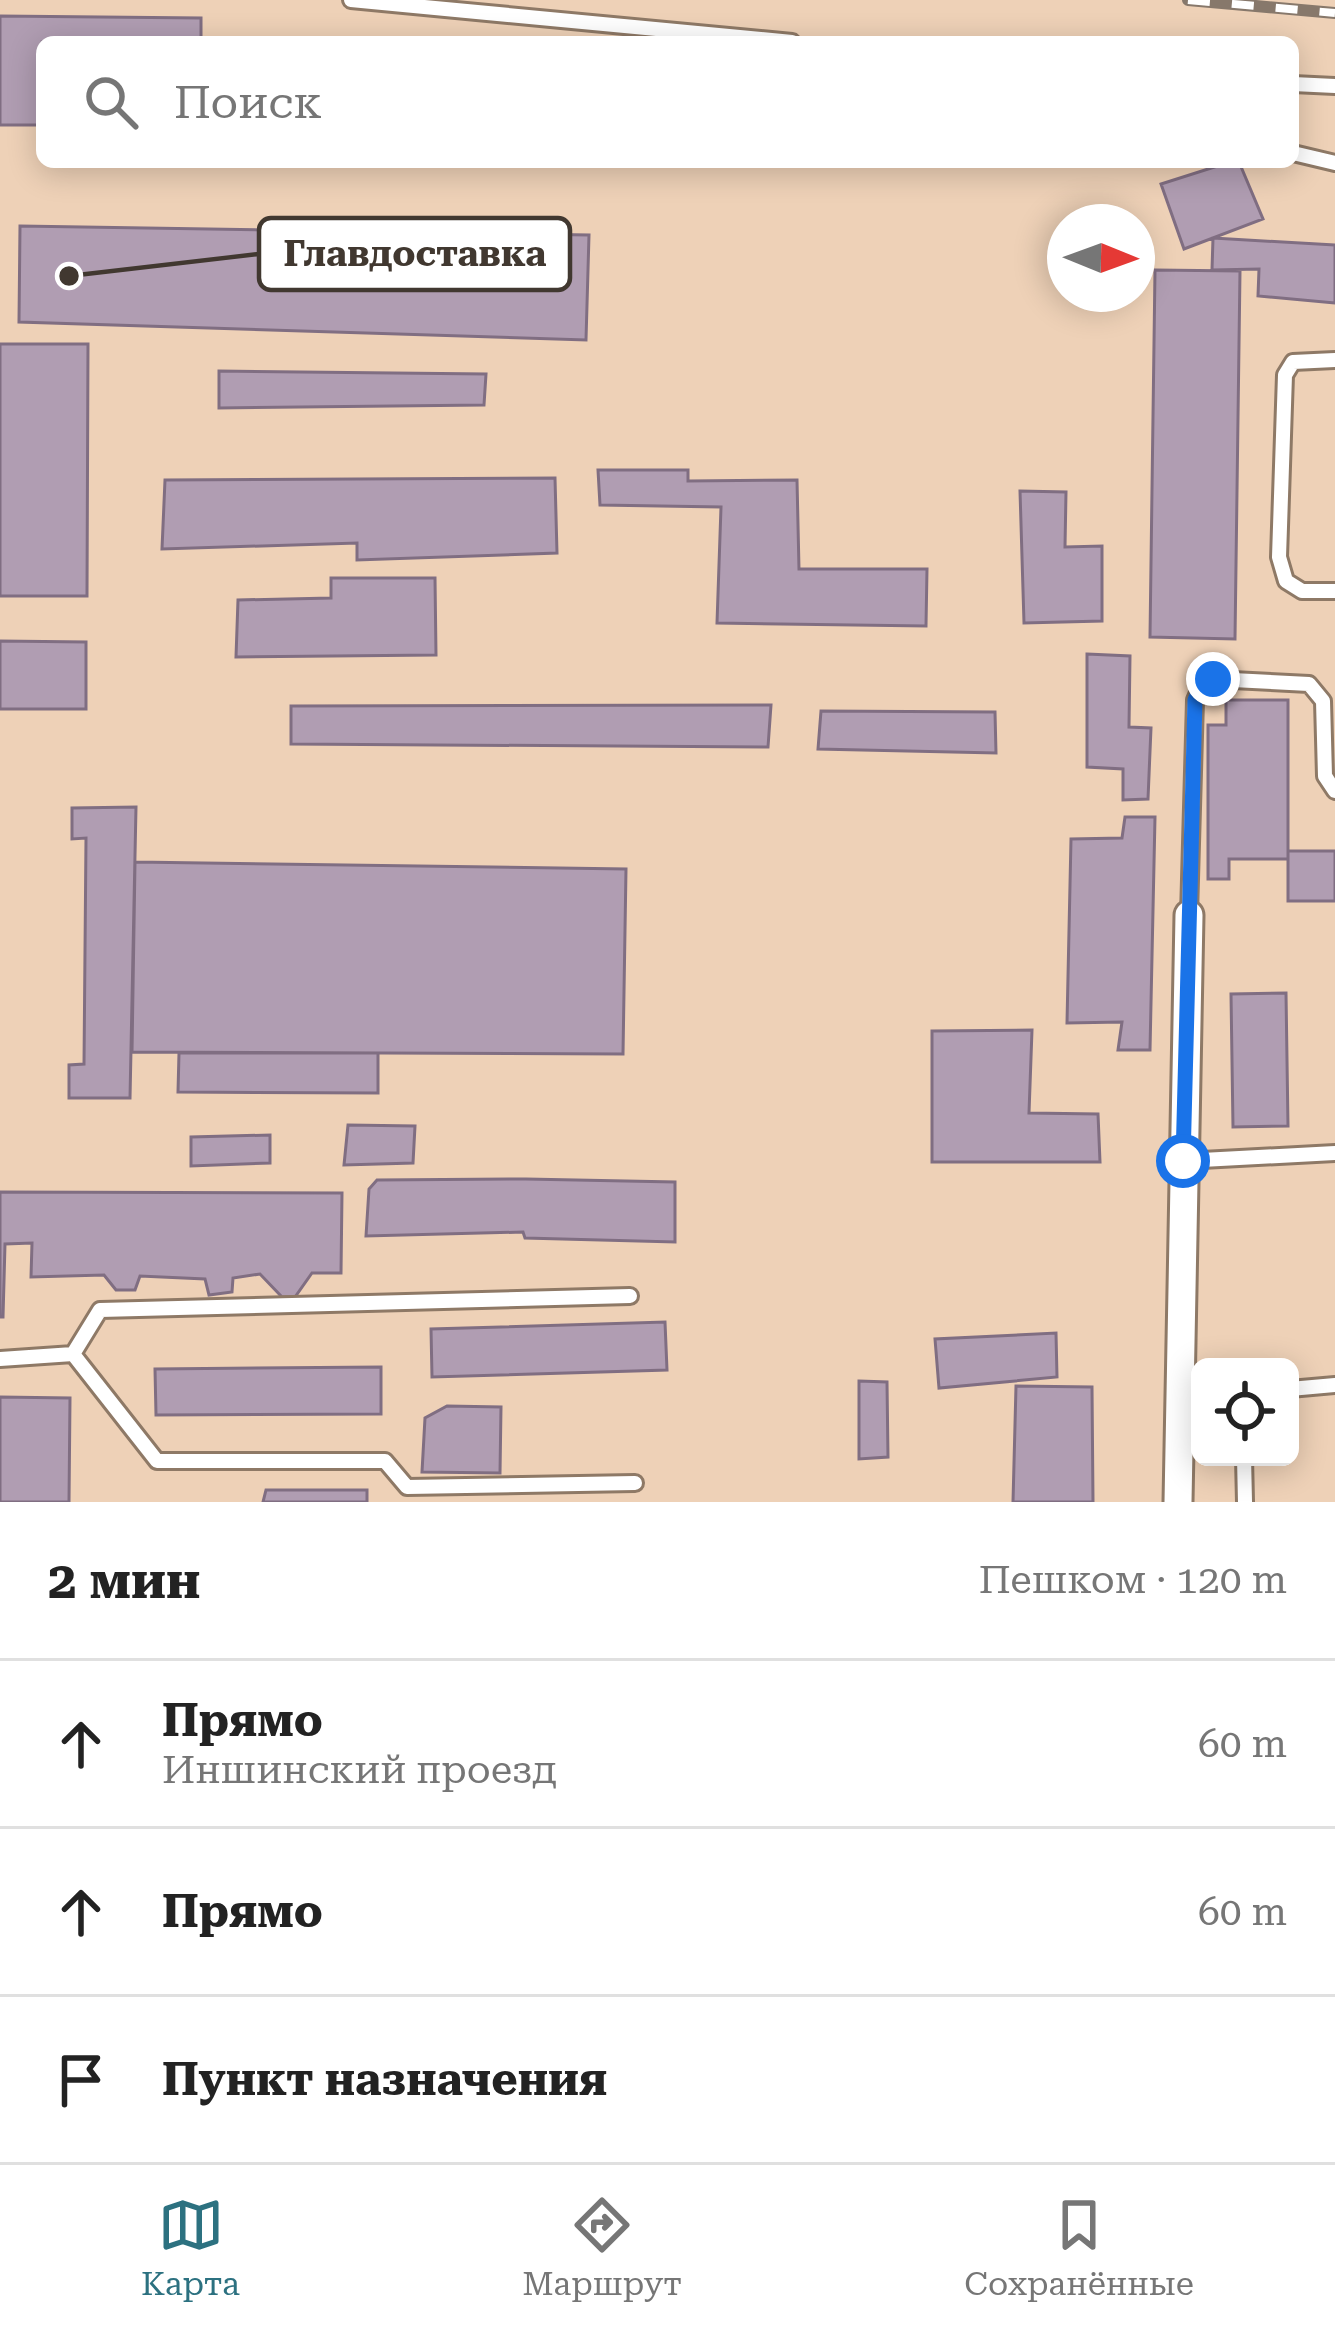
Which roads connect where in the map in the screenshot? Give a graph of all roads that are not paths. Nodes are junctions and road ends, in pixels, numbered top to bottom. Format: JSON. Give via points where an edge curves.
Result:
{"nodes":[{"id":1,"x":351,"y":0,"type":"edge"},
{"id":2,"x":729,"y":36,"type":"edge"},
{"id":3,"x":1299,"y":84,"type":"edge"},
{"id":4,"x":1335,"y":86,"type":"edge"},
{"id":5,"x":1299,"y":154,"type":"edge"},
{"id":6,"x":1335,"y":163,"type":"edge"},
{"id":7,"x":1335,"y":360,"type":"edge"},
{"id":8,"x":1335,"y":591,"type":"edge"},
{"id":9,"x":1335,"y":790,"type":"edge"},
{"id":10,"x":1189,"y":915,"type":"joint"},
{"id":11,"x":1335,"y":1153,"type":"edge"},
{"id":12,"x":1183,"y":1161,"type":"junction"},
{"id":13,"x":630,"y":1295,"type":"dead end"},
{"id":14,"x":73,"y":1354,"type":"junction"},
{"id":15,"x":0,"y":1359,"type":"edge"},
{"id":16,"x":1335,"y":1385,"type":"edge"},
{"id":17,"x":1299,"y":1388,"type":"edge"},
{"id":18,"x":1190,"y":1397,"type":"edge"},
{"id":19,"x":1244,"y":1466,"type":"edge"},
{"id":20,"x":635,"y":1483,"type":"dead end"},
{"id":21,"x":1178,"y":1502,"type":"edge"},
{"id":22,"x":1244,"y":1502,"type":"edge"}],
"edges":[{"from":1,"to":2,"type":"lane"},
{"from":3,"to":4,"type":"lane"},
{"from":5,"to":6,"type":"lane"},
{"from":7,"to":8,"type":"lane","via":[[1292,362],[1285,375],[1279,557],[1286,580],[1302,591]]},
{"from":9,"to":10,"type":"lane","via":[[1325,776],[1318,691],[1309,684],[1202,684],[1195,700]]},
{"from":10,"to":12,"type":"street"},
{"from":11,"to":12,"type":"lane"},
{"from":12,"to":18,"type":"street"},
{"from":13,"to":14,"type":"lane","via":[[100,1310]]},
{"from":14,"to":15,"type":"lane"},
{"from":14,"to":20,"type":"lane","via":[[157,1461],[386,1461],[407,1487]]},
{"from":16,"to":17,"type":"lane"},
{"from":18,"to":21,"type":"street"},
{"from":19,"to":22,"type":"lane"}]}
